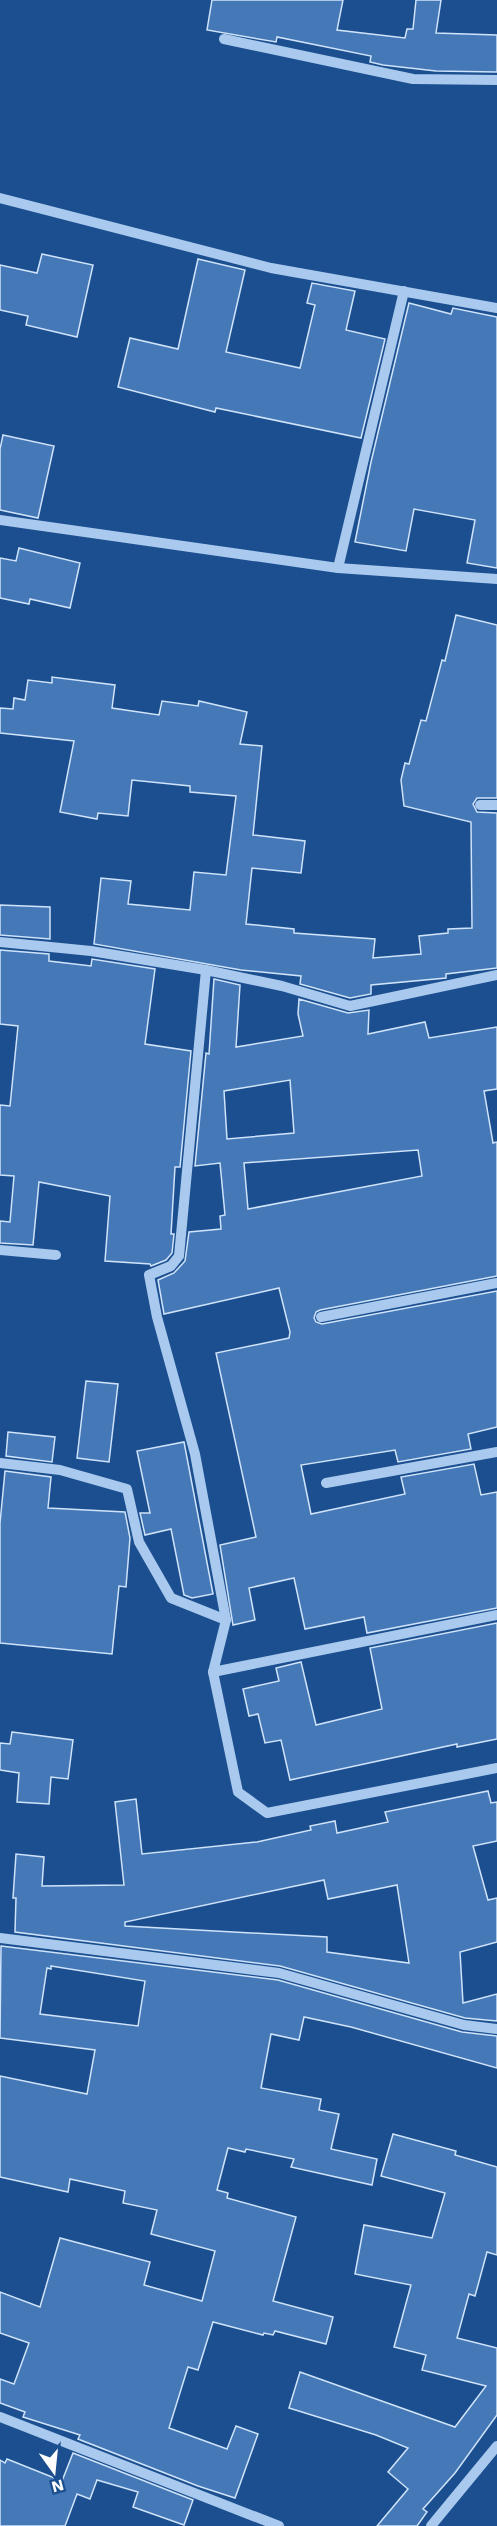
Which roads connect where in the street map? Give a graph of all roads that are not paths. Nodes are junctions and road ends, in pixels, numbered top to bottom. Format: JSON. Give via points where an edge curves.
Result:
{"nodes":[{"id":1,"x":224,"y":39,"type":"dead end"},
{"id":2,"x":497,"y":80,"type":"edge"},
{"id":3,"x":0,"y":198,"type":"edge"},
{"id":4,"x":404,"y":291,"type":"junction"},
{"id":5,"x":497,"y":308,"type":"edge"},
{"id":6,"x":0,"y":520,"type":"edge"},
{"id":7,"x":338,"y":568,"type":"junction"},
{"id":8,"x":497,"y":579,"type":"edge"},
{"id":9,"x":480,"y":805,"type":"dead end"},
{"id":10,"x":497,"y":805,"type":"edge"},
{"id":11,"x":0,"y":942,"type":"edge"},
{"id":12,"x":206,"y":970,"type":"junction"},
{"id":13,"x":497,"y":975,"type":"edge"},
{"id":14,"x":0,"y":1250,"type":"edge"},
{"id":15,"x":56,"y":1255,"type":"dead end"},
{"id":16,"x":497,"y":1283,"type":"edge"},
{"id":17,"x":321,"y":1317,"type":"dead end"},
{"id":18,"x":497,"y":1452,"type":"edge"},
{"id":19,"x":0,"y":1463,"type":"edge"},
{"id":20,"x":326,"y":1484,"type":"dead end"},
{"id":21,"x":497,"y":1615,"type":"edge"},
{"id":22,"x":226,"y":1620,"type":"junction"},
{"id":23,"x":213,"y":1672,"type":"junction"},
{"id":24,"x":497,"y":1768,"type":"edge"},
{"id":25,"x":0,"y":1938,"type":"edge"},
{"id":26,"x":497,"y":2029,"type":"edge"},
{"id":27,"x":0,"y":2416,"type":"edge"},
{"id":28,"x":497,"y":2446,"type":"edge"},
{"id":29,"x":279,"y":2526,"type":"edge"},
{"id":30,"x":430,"y":2526,"type":"edge"}],
"edges":[{"from":1,"to":2,"type":"street","via":[[413,79]]},
{"from":3,"to":4,"type":"street","via":[[271,268]]},
{"from":4,"to":5,"type":"street"},
{"from":4,"to":7,"type":"street"},
{"from":6,"to":7,"type":"street"},
{"from":7,"to":8,"type":"street"},
{"from":9,"to":10,"type":"street"},
{"from":11,"to":12,"type":"street","via":[[91,951]]},
{"from":12,"to":13,"type":"street","via":[[350,1006]]},
{"from":12,"to":22,"type":"street","via":[[179,1256],[171,1266],[149,1275],[195,1454]]},
{"from":14,"to":15,"type":"street"},
{"from":16,"to":17,"type":"street"},
{"from":18,"to":20,"type":"street"},
{"from":19,"to":22,"type":"street","via":[[60,1470],[127,1490],[139,1542],[171,1598]]},
{"from":21,"to":23,"type":"street"},
{"from":22,"to":23,"type":"street"},
{"from":23,"to":24,"type":"street","via":[[238,1792],[267,1813]]},
{"from":25,"to":26,"type":"street","via":[[279,1973],[464,2025]]},
{"from":27,"to":29,"type":"street"},
{"from":28,"to":30,"type":"street"}]}
